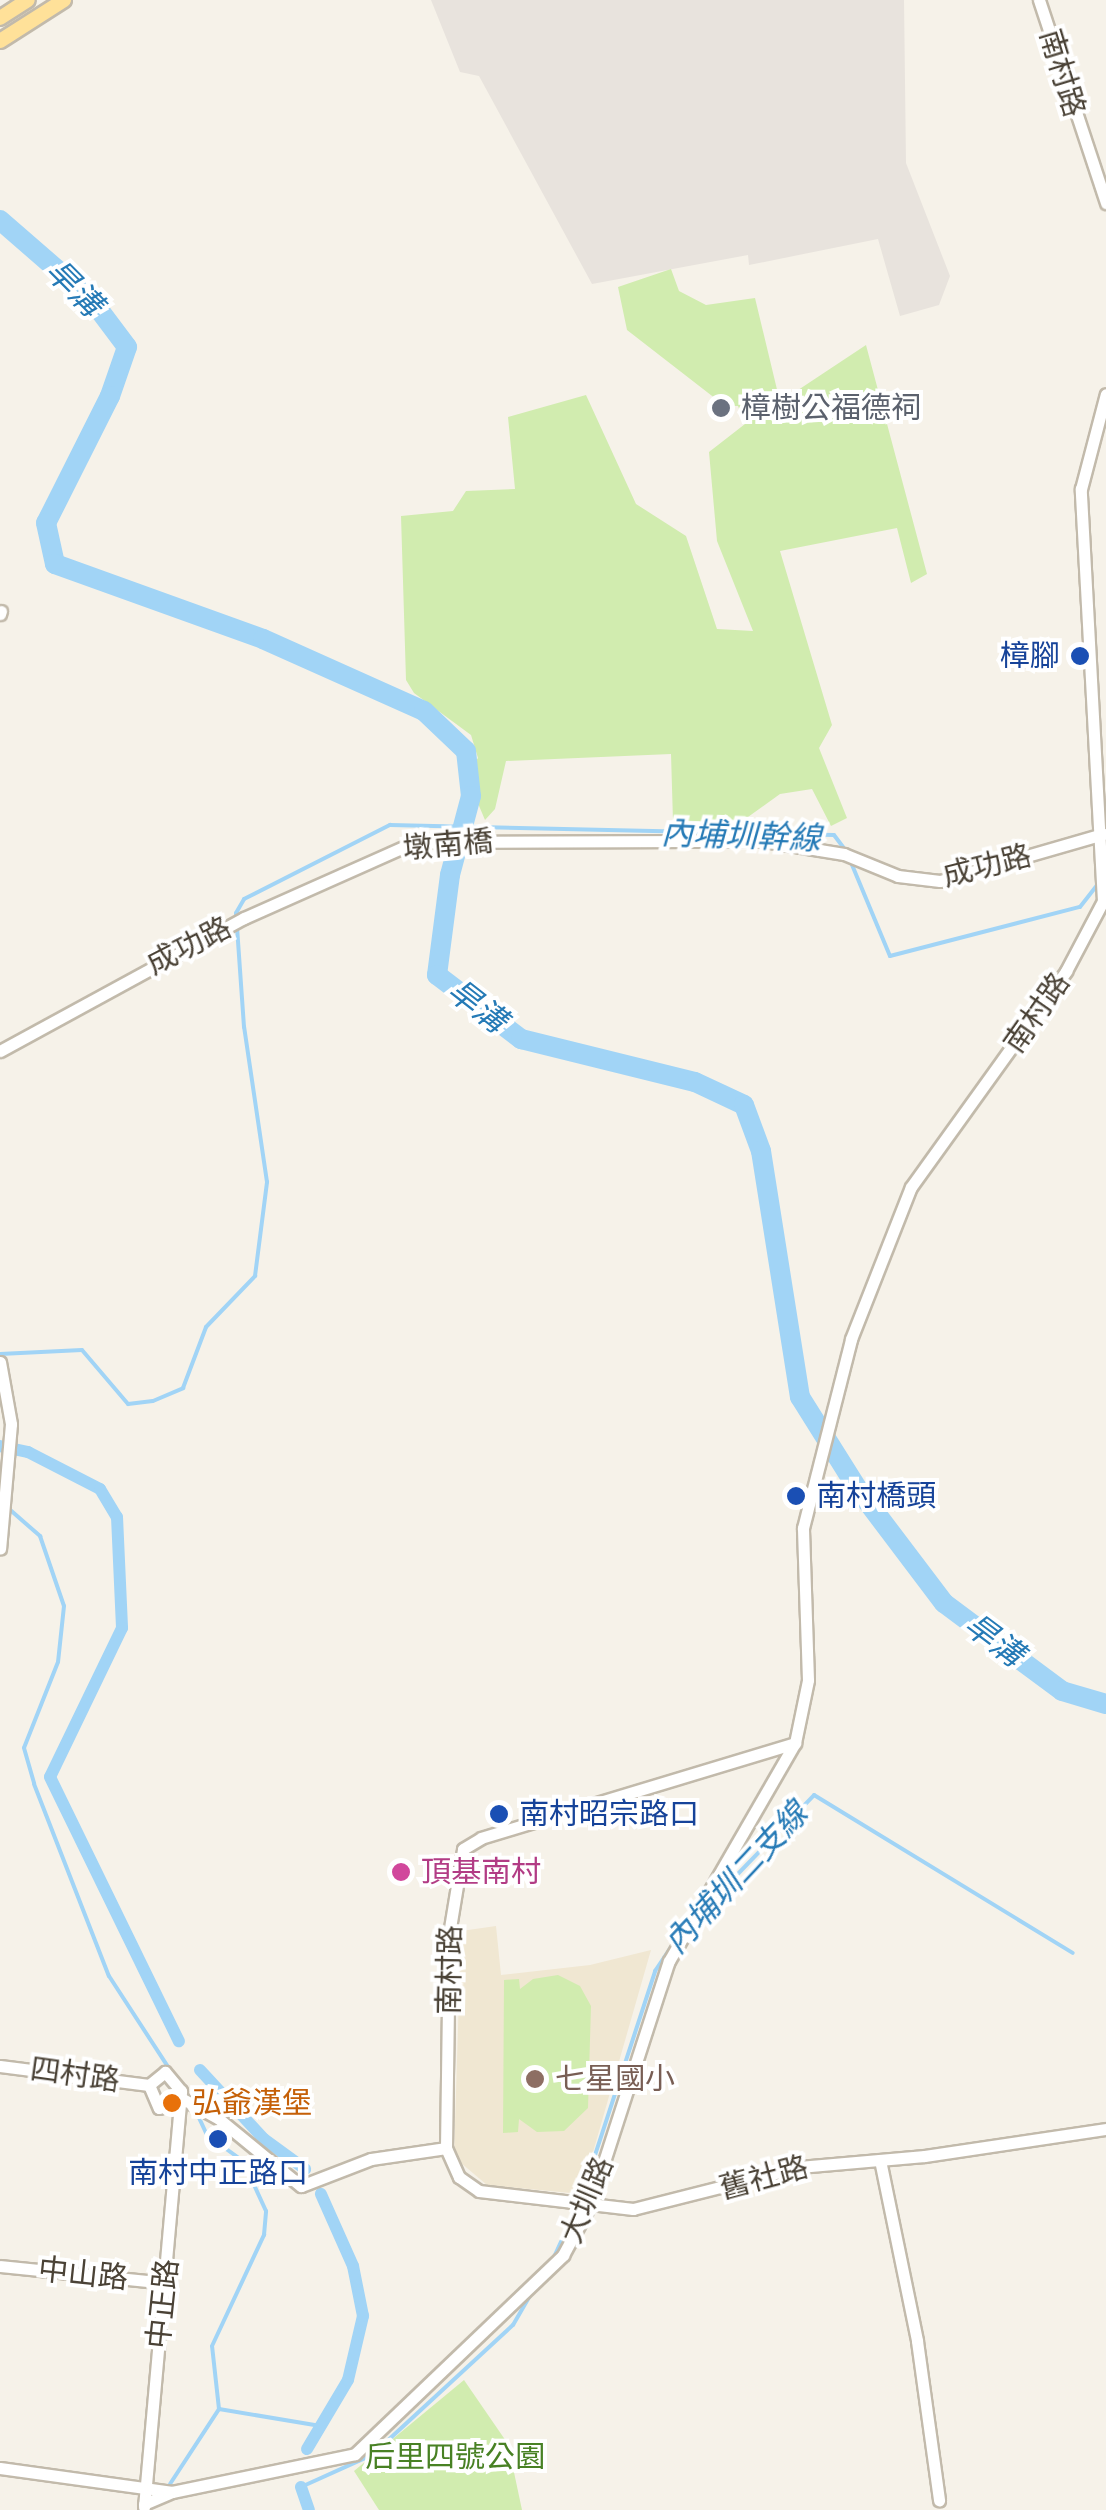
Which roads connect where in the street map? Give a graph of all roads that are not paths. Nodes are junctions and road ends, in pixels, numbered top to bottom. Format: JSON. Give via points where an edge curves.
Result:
{"nodes":[{"id":1,"x":28,"y":0,"type":"edge"},
{"id":2,"x":64,"y":0,"type":"edge"},
{"id":3,"x":1039,"y":0,"type":"edge"},
{"id":4,"x":0,"y":18,"type":"edge"},
{"id":5,"x":0,"y":41,"type":"edge"},
{"id":6,"x":1106,"y":202,"type":"edge"},
{"id":7,"x":1106,"y":394,"type":"edge"},
{"id":8,"x":1103,"y":834,"type":"junction"},
{"id":9,"x":514,"y":840,"type":"joint"},
{"id":10,"x":382,"y":852,"type":"joint"},
{"id":11,"x":0,"y":1051,"type":"edge"},
{"id":12,"x":0,"y":1362,"type":"edge"},
{"id":13,"x":0,"y":1549,"type":"edge"},
{"id":14,"x":795,"y":1743,"type":"junction"},
{"id":15,"x":0,"y":2066,"type":"edge"},
{"id":16,"x":149,"y":2086,"type":"junction"},
{"id":17,"x":180,"y":2098,"type":"junction"},
{"id":18,"x":1106,"y":2129,"type":"edge"},
{"id":19,"x":446,"y":2148,"type":"junction"},
{"id":20,"x":880,"y":2160,"type":"junction"},
{"id":21,"x":590,"y":2204,"type":"junction"},
{"id":22,"x":0,"y":2266,"type":"edge"},
{"id":23,"x":166,"y":2284,"type":"junction"},
{"id":24,"x":0,"y":2468,"type":"edge"},
{"id":25,"x":146,"y":2484,"type":"junction"},
{"id":26,"x":172,"y":2492,"type":"junction"},
{"id":27,"x":939,"y":2500,"type":"dead end"},
{"id":28,"x":144,"y":2507,"type":"edge"}],
"edges":[{"from":1,"to":4,"type":"main road"},
{"from":2,"to":5,"type":"main road"},
{"from":3,"to":6,"type":"street","name":"南村路"},
{"from":7,"to":8,"type":"street","name":"南村路","via":[[1082,489]]},
{"from":8,"to":9,"type":"street","name":"成功路","via":[[940,882],[898,876],[844,854],[764,841]]},
{"from":8,"to":14,"type":"street","name":"南村路","via":[[1103,901],[1088,935],[911,1187],[826,1420],[803,1528],[808,1680]]},
{"from":9,"to":10,"type":"street","name":"墩南橋","via":[[415,842]]},
{"from":10,"to":11,"type":"street","name":"成功路","via":[[132,975]]},
{"from":12,"to":13,"type":"street","via":[[11,1424]]},
{"from":14,"to":19,"type":"street","name":"南村路","via":[[481,1838],[464,1849],[449,1934]]},
{"from":14,"to":21,"type":"street","name":"大圳路","via":[[669,1961]]},
{"from":15,"to":16,"type":"street","name":"四村路"},
{"from":16,"to":17,"type":"street","name":"四村路","via":[[159,2108]]},
{"from":16,"to":17,"type":"street","name":"四村路","via":[[165,2072],[179,2084]]},
{"from":17,"to":19,"type":"street","via":[[219,2119],[302,2186],[371,2158]]},
{"from":17,"to":23,"type":"street","name":"中正路"},
{"from":18,"to":20,"type":"street","name":"舊社路"},
{"from":19,"to":21,"type":"street","name":"舊社路","via":[[459,2177],[479,2191]]},
{"from":20,"to":21,"type":"street","name":"舊社路","via":[[799,2166],[633,2209]]},
{"from":20,"to":27,"type":"street","via":[[917,2342]]},
{"from":21,"to":26,"type":"street","name":"大圳路","via":[[564,2256],[355,2454]]},
{"from":22,"to":23,"type":"street","name":"中山路"},
{"from":23,"to":25,"type":"street","name":"中正路"},
{"from":24,"to":25,"type":"street"},
{"from":25,"to":26,"type":"street"},
{"from":25,"to":28,"type":"street","name":"中正路"},
{"from":26,"to":28,"type":"street","name":"大圳路"}]}
